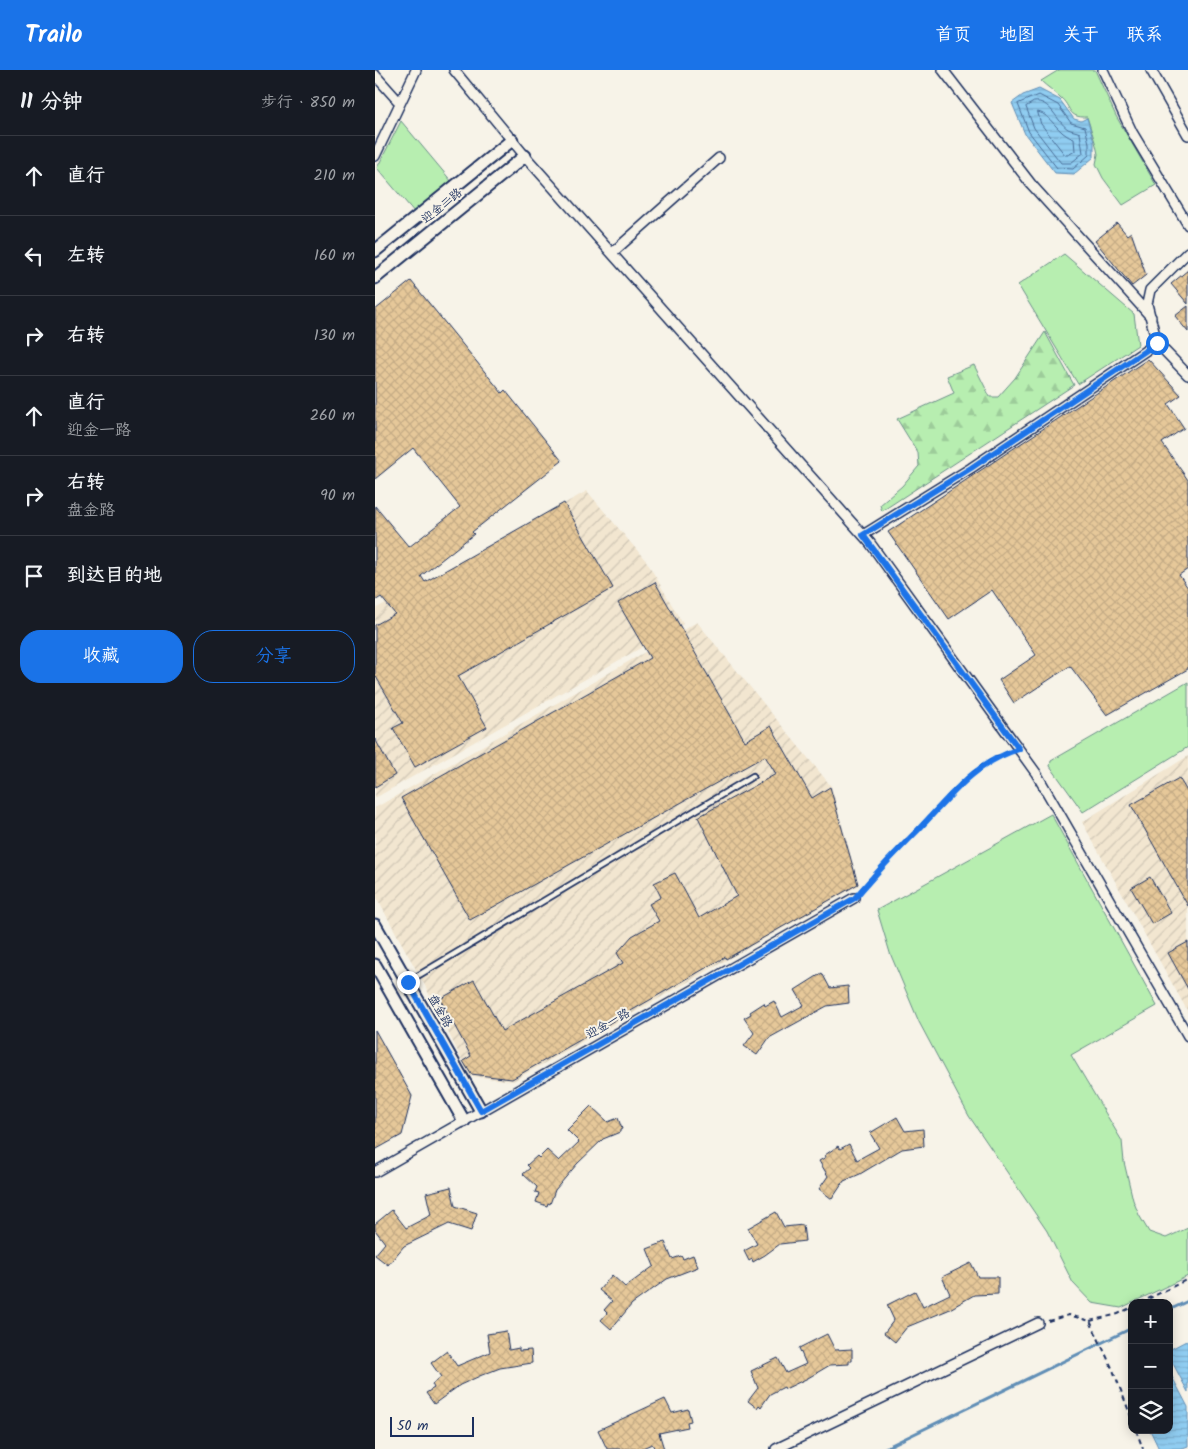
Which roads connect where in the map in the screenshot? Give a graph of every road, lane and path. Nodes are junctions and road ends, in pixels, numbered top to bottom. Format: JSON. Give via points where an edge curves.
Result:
{"nodes":[{"id":1,"x":416,"y":70,"type":"edge"},
{"id":2,"x":455,"y":70,"type":"edge"},
{"id":3,"x":943,"y":70,"type":"edge"},
{"id":4,"x":1103,"y":70,"type":"edge"},
{"id":5,"x":1151,"y":70,"type":"edge"},
{"id":6,"x":375,"y":75,"type":"edge"},
{"id":7,"x":400,"y":103,"type":"junction"},
{"id":8,"x":1188,"y":134,"type":"edge"},
{"id":9,"x":512,"y":140,"type":"junction"},
{"id":10,"x":375,"y":156,"type":"edge"},
{"id":11,"x":525,"y":156,"type":"junction"},
{"id":12,"x":719,"y":158,"type":"dead end"},
{"id":13,"x":1188,"y":225,"type":"edge"},
{"id":14,"x":375,"y":251,"type":"edge"},
{"id":15,"x":1188,"y":252,"type":"edge"},
{"id":16,"x":612,"y":253,"type":"junction"},
{"id":17,"x":375,"y":278,"type":"edge"},
{"id":18,"x":1151,"y":317,"type":"junction"},
{"id":19,"x":1157,"y":343,"type":"junction"},
{"id":20,"x":1188,"y":375,"type":"edge"},
{"id":21,"x":863,"y":535,"type":"junction"},
{"id":22,"x":1019,"y":749,"type":"junction"},
{"id":23,"x":753,"y":776,"type":"dead end"},
{"id":24,"x":855,"y":898,"type":"joint"},
{"id":25,"x":375,"y":924,"type":"edge"},
{"id":26,"x":375,"y":965,"type":"edge"},
{"id":27,"x":408,"y":982,"type":"junction"},
{"id":28,"x":1188,"y":1036,"type":"edge"},
{"id":29,"x":481,"y":1111,"type":"junction"},
{"id":30,"x":464,"y":1120,"type":"junction"},
{"id":31,"x":375,"y":1172,"type":"edge"},
{"id":32,"x":1188,"y":1279,"type":"edge"},
{"id":33,"x":1148,"y":1299,"type":"edge"},
{"id":34,"x":1128,"y":1309,"type":"edge"},
{"id":35,"x":1090,"y":1321,"type":"junction"},
{"id":36,"x":1038,"y":1323,"type":"joint"},
{"id":37,"x":1128,"y":1409,"type":"edge"},
{"id":38,"x":1137,"y":1434,"type":"edge"},
{"id":39,"x":776,"y":1449,"type":"edge"},
{"id":40,"x":1143,"y":1449,"type":"edge"}],
"edges":[{"from":1,"to":7,"type":"street"},
{"from":2,"to":9,"type":"street"},
{"from":3,"to":18,"type":"street","via":[[1031,184]]},
{"from":4,"to":13,"type":"street","via":[[1131,132]]},
{"from":5,"to":8,"type":"street"},
{"from":6,"to":7,"type":"street"},
{"from":7,"to":10,"type":"street"},
{"from":9,"to":11,"type":"street"},
{"from":9,"to":14,"type":"street","name":"迎金二路"},
{"from":11,"to":16,"type":"street"},
{"from":11,"to":17,"type":"street","name":"迎金二路"},
{"from":12,"to":16,"type":"street"},
{"from":15,"to":18,"type":"street","via":[[1150,290],[1147,304]]},
{"from":16,"to":21,"type":"street"},
{"from":18,"to":19,"type":"street"},
{"from":19,"to":20,"type":"street"},
{"from":19,"to":21,"type":"street","via":[[971,468]]},
{"from":21,"to":22,"type":"street"},
{"from":22,"to":24,"type":"path","via":[[1001,755],[968,776],[894,852]]},
{"from":22,"to":28,"type":"street"},
{"from":23,"to":27,"type":"lane"},
{"from":24,"to":29,"type":"street","name":"迎金一路"},
{"from":25,"to":27,"type":"street","name":"盘金路"},
{"from":26,"to":30,"type":"street"},
{"from":27,"to":29,"type":"street","name":"盘金路"},
{"from":29,"to":30,"type":"street","name":"迎金一路"},
{"from":30,"to":31,"type":"street","name":"迎金一路"},
{"from":32,"to":33,"type":"path"},
{"from":34,"to":35,"type":"path"},
{"from":35,"to":36,"type":"path","via":[[1069,1315]]},
{"from":35,"to":37,"type":"path"},
{"from":36,"to":39,"type":"street"},
{"from":38,"to":40,"type":"path"}]}
